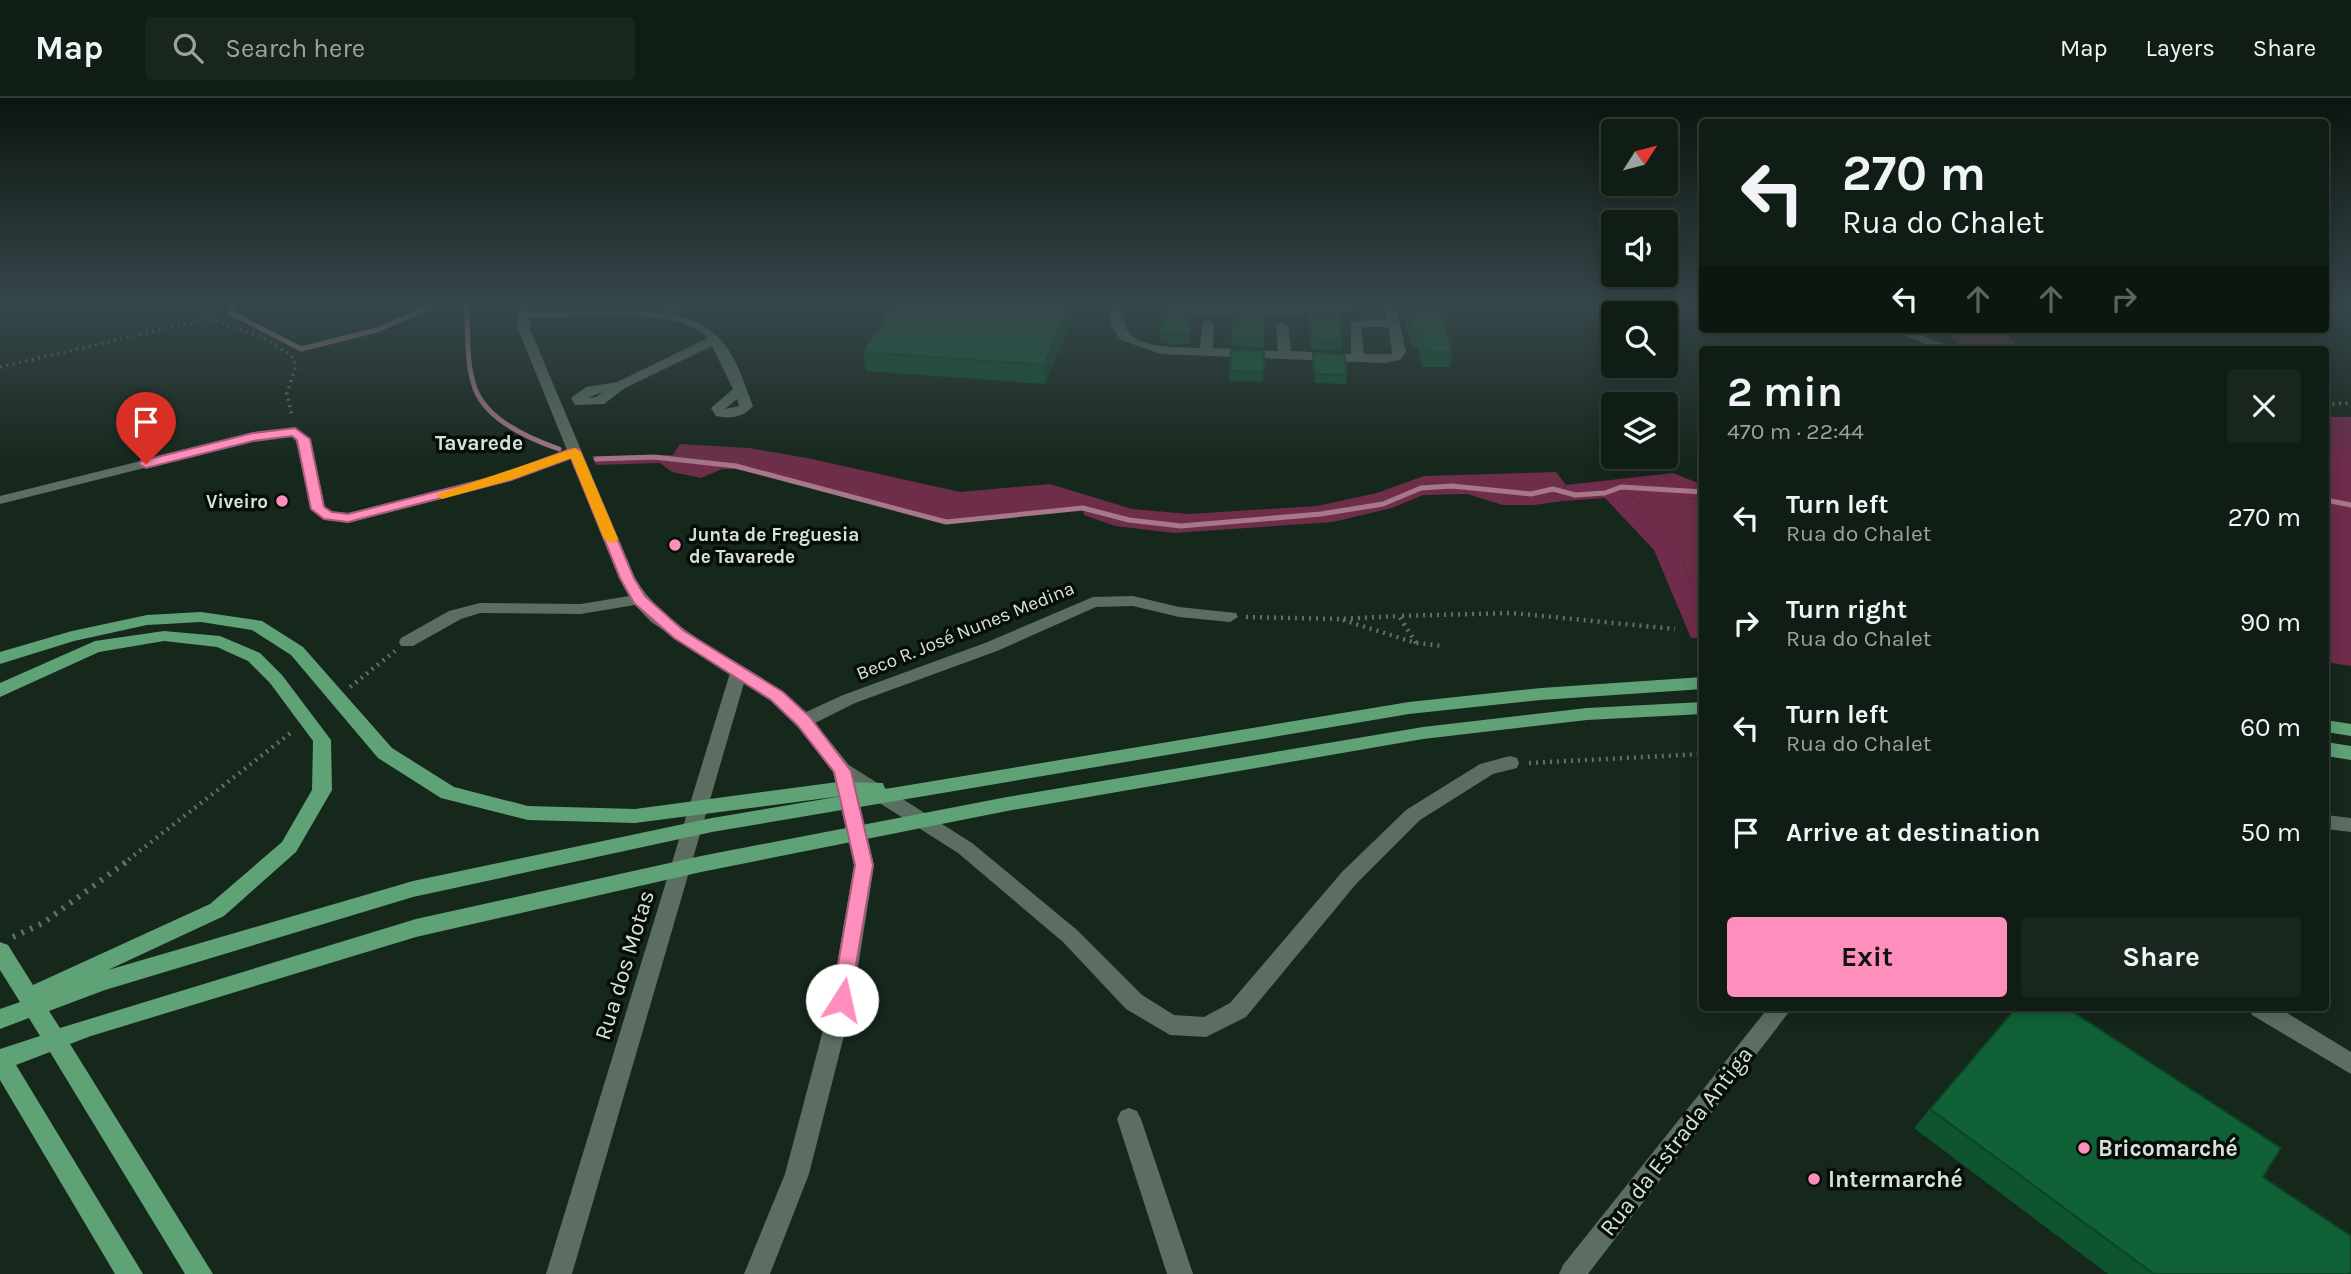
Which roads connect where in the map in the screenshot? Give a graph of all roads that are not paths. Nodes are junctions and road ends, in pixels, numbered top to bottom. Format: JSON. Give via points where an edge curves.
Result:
{"nodes":[{"id":1,"x":536,"y":359,"type":"edge"},
{"id":2,"x":675,"y":359,"type":"edge"},
{"id":3,"x":724,"y":359,"type":"edge"},
{"id":4,"x":620,"y":385,"type":"dead end"},
{"id":5,"x":740,"y":390,"type":"dead end"},
{"id":6,"x":575,"y":452,"type":"junction"},
{"id":7,"x":0,"y":500,"type":"edge"},
{"id":8,"x":639,"y":599,"type":"junction"},
{"id":9,"x":1230,"y":617,"type":"road end"},
{"id":10,"x":407,"y":642,"type":"road end"},
{"id":11,"x":0,"y":658,"type":"edge"},
{"id":12,"x":739,"y":671,"type":"junction"},
{"id":13,"x":1699,"y":684,"type":"edge"},
{"id":14,"x":0,"y":691,"type":"edge"},
{"id":15,"x":1699,"y":708,"type":"edge"},
{"id":16,"x":804,"y":722,"type":"junction"},
{"id":17,"x":2329,"y":726,"type":"edge"},
{"id":18,"x":2351,"y":730,"type":"edge"},
{"id":19,"x":2329,"y":749,"type":"edge"},
{"id":20,"x":2351,"y":753,"type":"edge"},
{"id":21,"x":1510,"y":763,"type":"road end"},
{"id":22,"x":842,"y":771,"type":"junction"},
{"id":23,"x":931,"y":787,"type":"junction"},
{"id":24,"x":2329,"y":822,"type":"edge"},
{"id":25,"x":2351,"y":825,"type":"edge"},
{"id":26,"x":5,"y":945,"type":"edge"},
{"id":27,"x":0,"y":1010,"type":"edge"},
{"id":28,"x":1779,"y":1011,"type":"edge"},
{"id":29,"x":2265,"y":1011,"type":"edge"},
{"id":30,"x":0,"y":1019,"type":"edge"},
{"id":31,"x":0,"y":1060,"type":"edge"},
{"id":32,"x":2351,"y":1063,"type":"edge"},
{"id":33,"x":1129,"y":1119,"type":"dead end"},
{"id":34,"x":130,"y":1274,"type":"edge"},
{"id":35,"x":200,"y":1274,"type":"edge"},
{"id":36,"x":559,"y":1274,"type":"edge"},
{"id":37,"x":757,"y":1274,"type":"edge"},
{"id":38,"x":1180,"y":1274,"type":"edge"},
{"id":39,"x":1572,"y":1274,"type":"edge"}],
"edges":[{"from":1,"to":6,"type":"street"},
{"from":2,"to":4,"type":"street"},
{"from":3,"to":5,"type":"street"},
{"from":6,"to":7,"type":"street","via":[[506,478],[348,518],[329,516],[318,509],[303,439],[295,432],[253,437]]},
{"from":6,"to":8,"type":"street"},
{"from":8,"to":10,"type":"street","via":[[580,609],[480,608],[456,615]]},
{"from":8,"to":12,"type":"street","via":[[679,635]]},
{"from":9,"to":16,"type":"street","name":"Beco R. José Nunes Medina","via":[[1132,601],[1093,602],[991,647],[849,699]]},
{"from":11,"to":23,"type":"main road","via":[[100,628],[147,620],[201,617],[256,625],[310,664],[386,753],[448,793],[528,813],[635,816],[838,789]]},
{"from":12,"to":16,"type":"street","via":[[777,696]]},
{"from":12,"to":36,"type":"street","name":"Rua dos Motas"},
{"from":13,"to":23,"type":"main road","via":[[1409,708]]},
{"from":14,"to":27,"type":"main road","via":[[94,647],[164,636],[220,642],[254,657],[323,740],[322,790],[289,847],[217,910]]},
{"from":15,"to":31,"type":"main road","via":[[1587,714],[1423,733],[1007,804],[701,864],[416,928],[89,1027]]},
{"from":16,"to":22,"type":"street"},
{"from":17,"to":18,"type":"main road"},
{"from":19,"to":20,"type":"main road"},
{"from":21,"to":22,"type":"street","via":[[1487,769],[1413,814],[1349,878],[1238,1010],[1206,1027],[1170,1025],[1134,1002],[1070,936],[965,848]]},
{"from":22,"to":37,"type":"street","via":[[864,865],[842,1000],[797,1174]]},
{"from":23,"to":30,"type":"main road","via":[[712,825],[414,889],[103,981]]},
{"from":24,"to":25,"type":"street"},
{"from":26,"to":35,"type":"main road"},
{"from":28,"to":39,"type":"street","name":"Rua da Estrada Antiga"},
{"from":29,"to":32,"type":"street"},
{"from":31,"to":34,"type":"main road"},
{"from":33,"to":38,"type":"street"}]}
